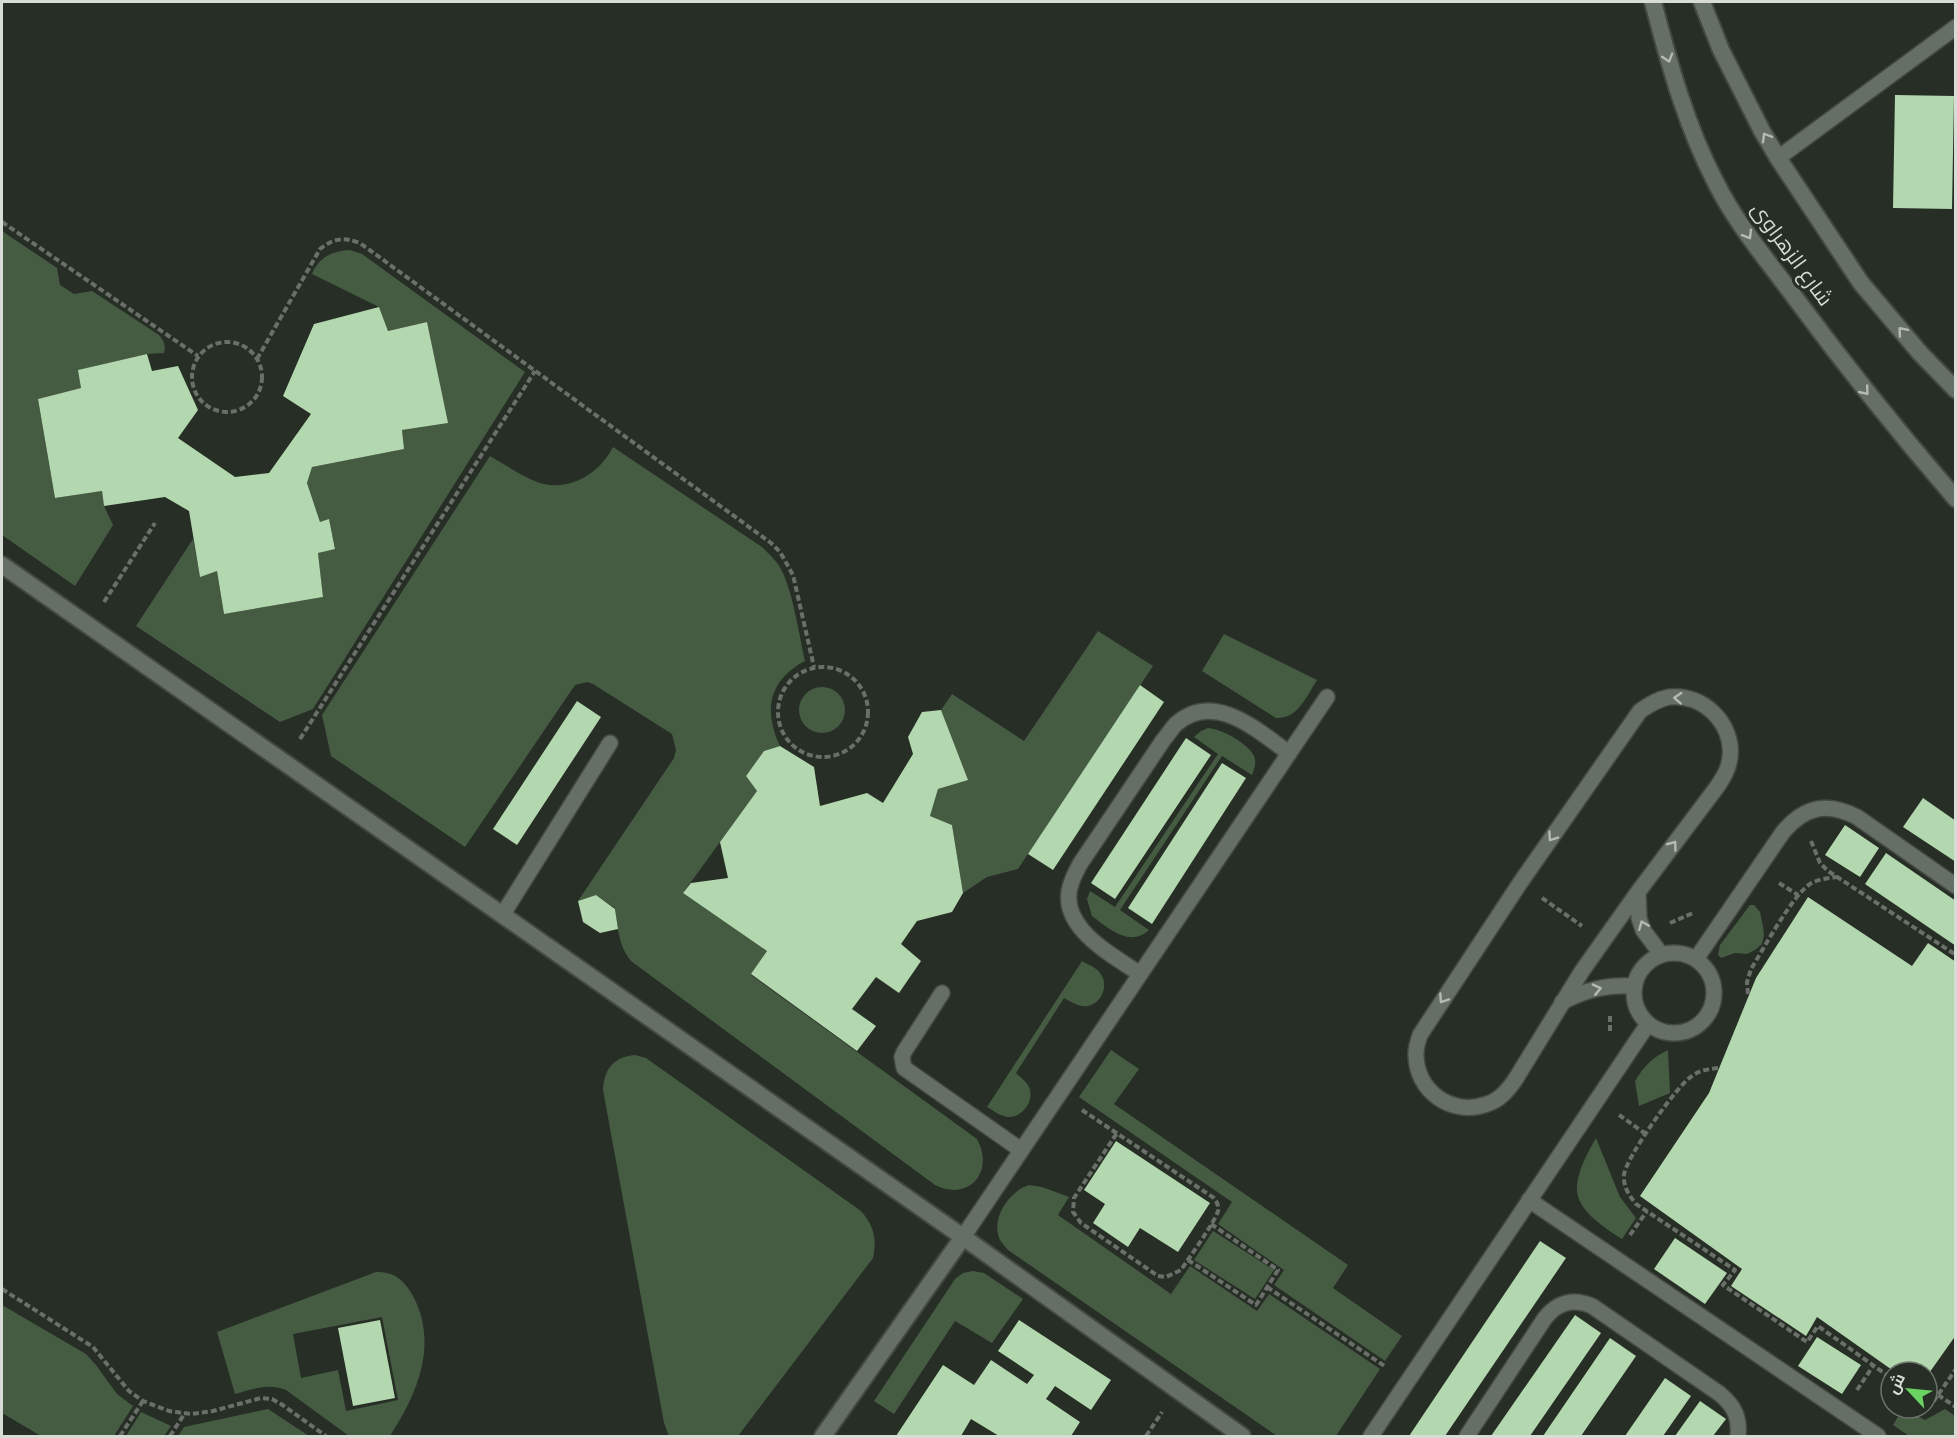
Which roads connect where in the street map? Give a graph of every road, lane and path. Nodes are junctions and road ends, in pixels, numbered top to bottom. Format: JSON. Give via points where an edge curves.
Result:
{"nodes":[{"id":1,"x":1653,"y":2,"type":"edge"},
{"id":2,"x":1702,"y":2,"type":"edge"},
{"id":3,"x":1956,"y":27,"type":"edge"},
{"id":4,"x":1778,"y":158,"type":"junction"},
{"id":5,"x":2,"y":222,"type":"edge"},
{"id":6,"x":198,"y":356,"type":"junction"},
{"id":7,"x":257,"y":359,"type":"junction"},
{"id":8,"x":535,"y":371,"type":"junction"},
{"id":9,"x":1956,"y":390,"type":"edge"},
{"id":10,"x":1956,"y":499,"type":"edge"},
{"id":11,"x":155,"y":523,"type":"dead end"},
{"id":12,"x":2,"y":564,"type":"edge"},
{"id":13,"x":89,"y":626,"type":"junction"},
{"id":14,"x":814,"y":667,"type":"junction"},
{"id":15,"x":1327,"y":697,"type":"dead end"},
{"id":16,"x":610,"y":743,"type":"dead end"},
{"id":17,"x":1289,"y":753,"type":"junction"},
{"id":18,"x":285,"y":763,"type":"junction"},
{"id":19,"x":1803,"y":814,"type":"junction"},
{"id":20,"x":1838,"y":877,"type":"junction"},
{"id":21,"x":1520,"y":884,"type":"junction"},
{"id":22,"x":1956,"y":886,"type":"edge"},
{"id":23,"x":1638,"y":892,"type":"junction"},
{"id":24,"x":503,"y":914,"type":"junction"},
{"id":25,"x":1603,"y":941,"type":"junction"},
{"id":26,"x":1660,"y":954,"type":"junction"},
{"id":27,"x":1956,"y":955,"type":"edge"},
{"id":28,"x":1696,"y":958,"type":"junction"},
{"id":29,"x":1140,"y":974,"type":"junction"},
{"id":30,"x":1634,"y":986,"type":"junction"},
{"id":31,"x":942,"y":993,"type":"dead end"},
{"id":32,"x":1748,"y":994,"type":"dead end"},
{"id":33,"x":1562,"y":1002,"type":"junction"},
{"id":34,"x":1648,"y":1024,"type":"junction"},
{"id":35,"x":1719,"y":1068,"type":"dead end"},
{"id":36,"x":1059,"y":1095,"type":"junction"},
{"id":37,"x":1117,"y":1133,"type":"junction"},
{"id":38,"x":1021,"y":1150,"type":"junction"},
{"id":39,"x":1529,"y":1200,"type":"junction"},
{"id":40,"x":1210,"y":1224,"type":"junction"},
{"id":41,"x":963,"y":1237,"type":"junction"},
{"id":42,"x":1188,"y":1260,"type":"junction"},
{"id":43,"x":1267,"y":1287,"type":"junction"},
{"id":44,"x":2,"y":1289,"type":"edge"},
{"id":45,"x":1879,"y":1369,"type":"edge"},
{"id":46,"x":1956,"y":1370,"type":"edge"},
{"id":47,"x":1409,"y":1383,"type":"junction"},
{"id":48,"x":1939,"y":1394,"type":"edge"},
{"id":49,"x":1939,"y":1396,"type":"edge"},
{"id":50,"x":143,"y":1401,"type":"junction"},
{"id":51,"x":1956,"y":1407,"type":"edge"},
{"id":52,"x":185,"y":1413,"type":"junction"},
{"id":53,"x":120,"y":1437,"type":"edge"},
{"id":54,"x":170,"y":1437,"type":"edge"},
{"id":55,"x":326,"y":1437,"type":"edge"},
{"id":56,"x":823,"y":1437,"type":"edge"},
{"id":57,"x":1242,"y":1437,"type":"edge"},
{"id":58,"x":1371,"y":1437,"type":"edge"},
{"id":59,"x":1467,"y":1437,"type":"edge"},
{"id":60,"x":1738,"y":1437,"type":"edge"},
{"id":61,"x":1878,"y":1437,"type":"edge"}],
"edges":[{"from":1,"to":10,"type":"street","name":"شارع الزهراوى","one_way":true,"via":[[1682,100],[1716,183],[1752,241],[1850,372]]},
{"from":4,"to":2,"type":"street","name":"شارع الزهراوى","one_way":true,"via":[[1721,50]]},
{"from":3,"to":4,"type":"lane"},
{"from":9,"to":4,"type":"street","name":"شارع الزهراوى","one_way":true,"via":[[1861,283]]},
{"from":5,"to":6,"type":"path"},
{"from":6,"to":7,"type":"path","via":[[209,346],[236,342]]},
{"from":6,"to":7,"type":"path","via":[[192,369],[196,395],[218,412],[245,408],[255,398],[262,372]]},
{"from":7,"to":8,"type":"path","via":[[320,249],[332,240],[346,238],[360,243]]},
{"from":8,"to":14,"type":"path","via":[[775,548],[793,575]]},
{"from":8,"to":18,"type":"path"},
{"from":11,"to":13,"type":"path"},
{"from":12,"to":13,"type":"street"},
{"from":13,"to":18,"type":"street"},
{"from":14,"to":14,"type":"path","via":[[788,682],[781,695],[779,724],[796,748],[824,757],[851,747],[867,722],[868,707],[864,692],[843,671]]},
{"from":15,"to":17,"type":"lane"},
{"from":16,"to":24,"type":"lane"},
{"from":17,"to":29,"type":"lane"},
{"from":17,"to":29,"type":"lane","via":[[1232,715],[1213,711],[1194,714],[1176,724],[1164,739],[1071,883],[1069,904],[1076,924]]},
{"from":18,"to":24,"type":"street"},
{"from":19,"to":20,"type":"path","via":[[1814,853]]},
{"from":19,"to":22,"type":"lane","via":[[1825,807],[1842,809]]},
{"from":19,"to":28,"type":"lane","via":[[1783,831]]},
{"from":20,"to":27,"type":"path"},
{"from":20,"to":32,"type":"path","via":[[1812,883],[1798,895],[1751,969]]},
{"from":23,"to":21,"type":"lane","one_way":true,"via":[[1726,774],[1730,758],[1730,741],[1724,725],[1714,712],[1685,698],[1669,697],[1640,711]]},
{"from":21,"to":25,"type":"path"},
{"from":21,"to":33,"type":"lane","one_way":true,"via":[[1420,1035],[1416,1052],[1425,1086],[1454,1106],[1472,1108],[1489,1104],[1515,1080]]},
{"from":23,"to":25,"type":"lane"},
{"from":26,"to":23,"type":"lane","one_way":true,"via":[[1639,918]]},
{"from":24,"to":41,"type":"street"},
{"from":25,"to":33,"type":"lane"},
{"from":26,"to":28,"type":"lane","via":[[1672,952]]},
{"from":26,"to":30,"type":"lane","via":[[1639,973]]},
{"from":28,"to":34,"type":"lane","via":[[1715,988],[1714,1000],[1702,1022],[1681,1033],[1658,1030]]},
{"from":29,"to":36,"type":"lane"},
{"from":33,"to":30,"type":"lane","one_way":true,"via":[[1591,989]]},
{"from":30,"to":34,"type":"lane","via":[[1634,1000]]},
{"from":31,"to":38,"type":"lane","via":[[904,1052],[904,1068]]},
{"from":34,"to":39,"type":"lane"},
{"from":35,"to":45,"type":"path","via":[[1700,1072],[1683,1083],[1646,1134],[1626,1163],[1629,1196],[1735,1270],[1723,1286],[1807,1342],[1818,1326]]},
{"from":36,"to":37,"type":"path"},
{"from":36,"to":38,"type":"lane"},
{"from":37,"to":40,"type":"path","via":[[1214,1198],[1218,1208]]},
{"from":37,"to":42,"type":"path","via":[[1074,1198],[1076,1219],[1158,1276],[1174,1275]]},
{"from":38,"to":41,"type":"lane"},
{"from":39,"to":47,"type":"lane"},
{"from":39,"to":61,"type":"lane"},
{"from":40,"to":42,"type":"path"},
{"from":40,"to":43,"type":"path","via":[[1278,1270]]},
{"from":41,"to":56,"type":"street"},
{"from":41,"to":57,"type":"street"},
{"from":42,"to":43,"type":"path","via":[[1256,1305]]},
{"from":43,"to":47,"type":"path"},
{"from":44,"to":50,"type":"path","via":[[93,1347],[129,1391]]},
{"from":46,"to":48,"type":"path"},
{"from":47,"to":58,"type":"lane"},
{"from":49,"to":51,"type":"path"},
{"from":50,"to":52,"type":"path"},
{"from":50,"to":53,"type":"path"},
{"from":52,"to":54,"type":"path"},
{"from":52,"to":55,"type":"path","via":[[272,1399]]},
{"from":59,"to":60,"type":"lane","via":[[1545,1318],[1571,1301],[1592,1306],[1720,1394],[1732,1404],[1739,1419]]}]}
